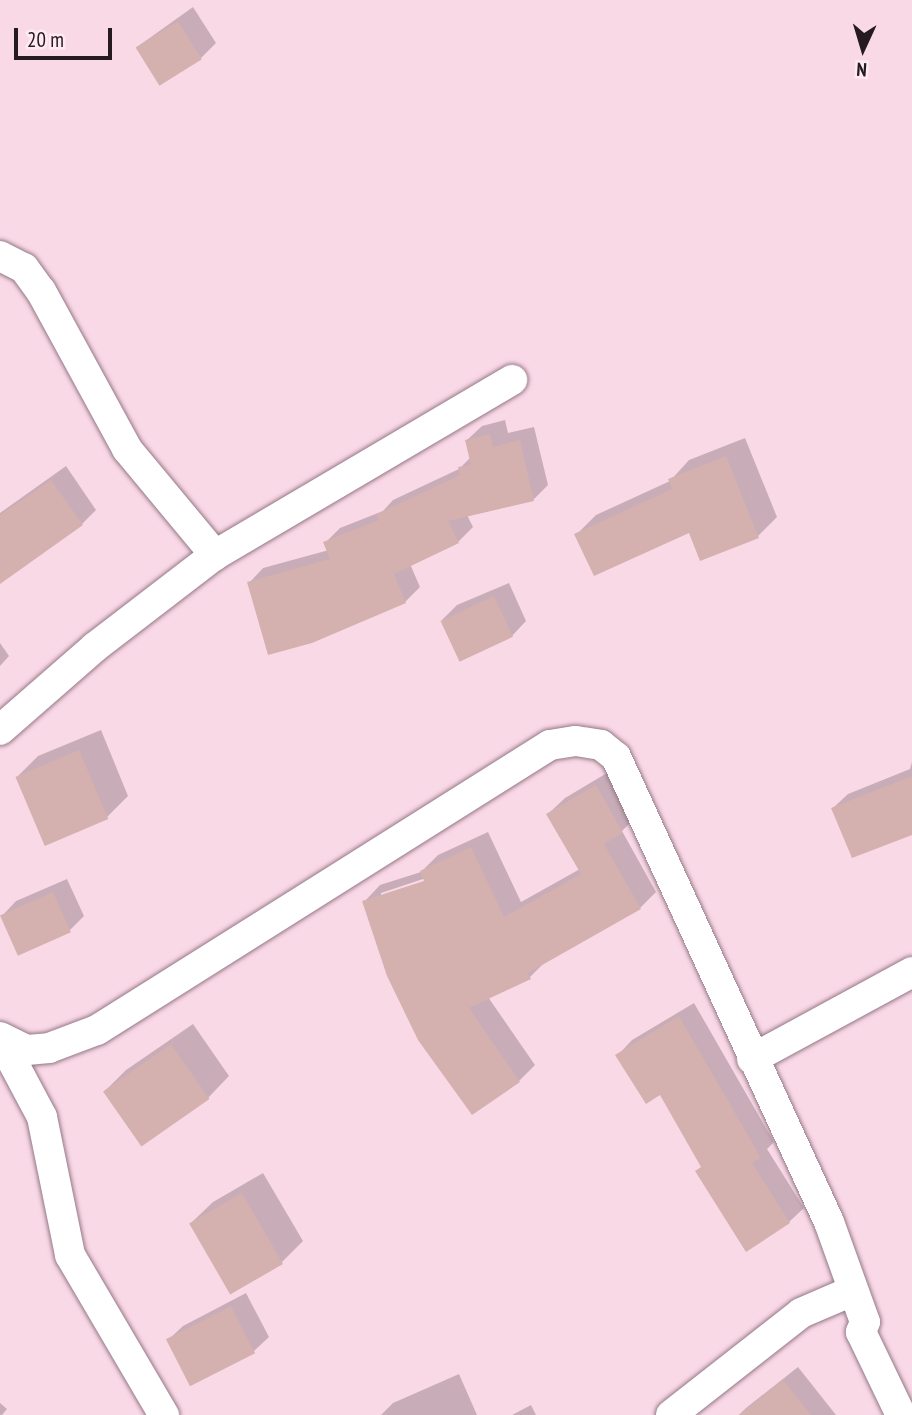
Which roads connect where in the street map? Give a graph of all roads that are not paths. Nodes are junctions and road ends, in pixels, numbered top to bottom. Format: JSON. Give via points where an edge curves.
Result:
{"nodes":[{"id":1,"x":0,"y":256,"type":"edge"},
{"id":2,"x":512,"y":380,"type":"dead end"},
{"id":3,"x":215,"y":555,"type":"junction"},
{"id":4,"x":0,"y":730,"type":"edge"},
{"id":5,"x":912,"y":972,"type":"edge"},
{"id":6,"x":0,"y":1038,"type":"edge"},
{"id":7,"x":752,"y":1059,"type":"junction"},
{"id":8,"x":852,"y":1291,"type":"junction"},
{"id":9,"x":164,"y":1415,"type":"edge"},
{"id":10,"x":671,"y":1415,"type":"edge"},
{"id":11,"x":901,"y":1415,"type":"edge"}],
"edges":[{"from":1,"to":3,"type":"street","via":[[24,268],[41,291],[127,449]]},
{"from":2,"to":3,"type":"street"},
{"from":3,"to":4,"type":"street","via":[[95,647]]},
{"from":5,"to":7,"type":"street"},
{"from":6,"to":7,"type":"street","via":[[27,1050],[49,1048],[97,1030],[550,745],[576,741],[601,745],[616,757]]},
{"from":6,"to":9,"type":"street","via":[[42,1117],[70,1255]]},
{"from":7,"to":8,"type":"street","via":[[829,1222]]},
{"from":8,"to":10,"type":"street","via":[[801,1313]]},
{"from":8,"to":11,"type":"street","via":[[865,1322],[861,1332]]}]}
